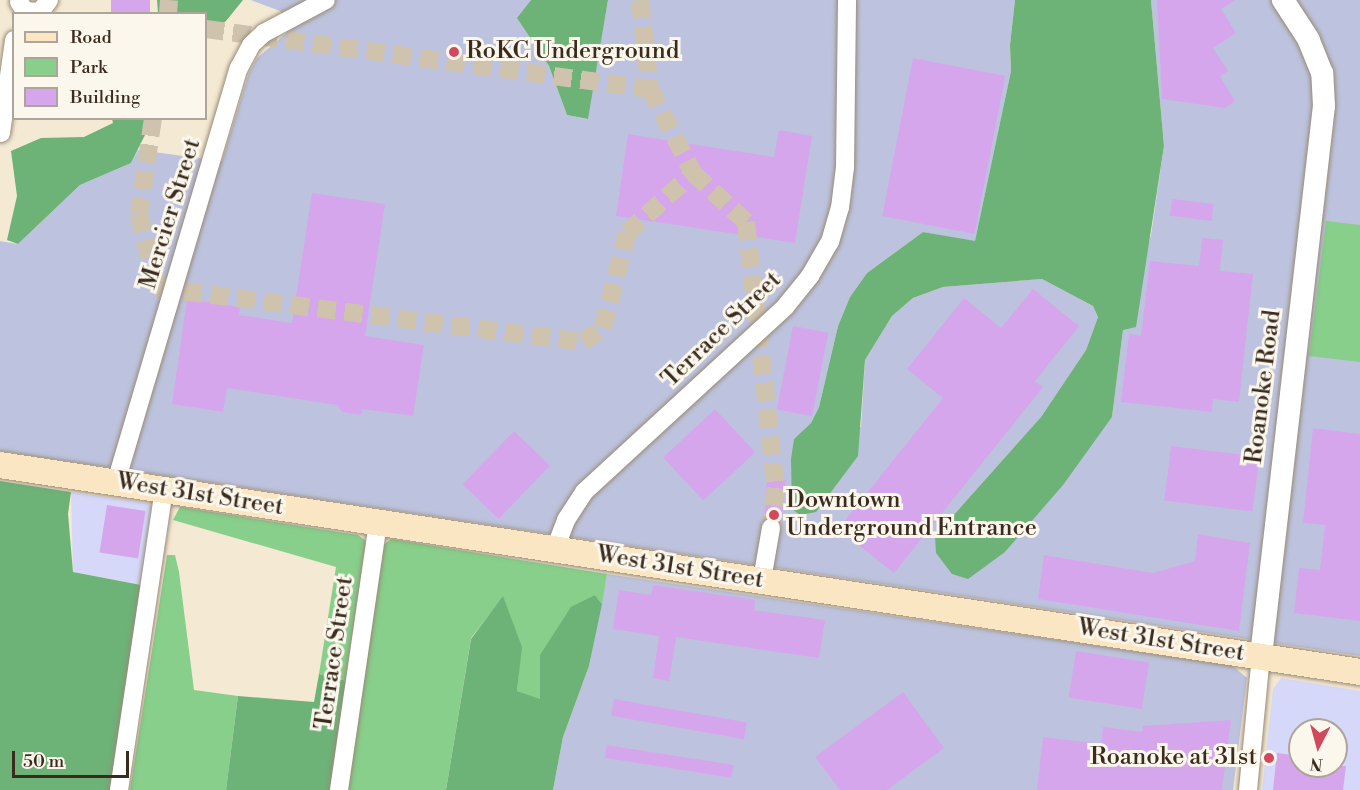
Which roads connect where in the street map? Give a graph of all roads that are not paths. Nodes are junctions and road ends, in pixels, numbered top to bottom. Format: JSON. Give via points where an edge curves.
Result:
{"nodes":[{"id":1,"x":49,"y":0,"type":"edge"},
{"id":2,"x":326,"y":0,"type":"edge"},
{"id":3,"x":847,"y":0,"type":"edge"},
{"id":4,"x":1283,"y":0,"type":"edge"},
{"id":5,"x":18,"y":5,"type":"edge"},
{"id":6,"x":12,"y":54,"type":"edge"},
{"id":7,"x":1,"y":133,"type":"edge"},
{"id":8,"x":0,"y":465,"type":"edge"},
{"id":9,"x":116,"y":482,"type":"junction"},
{"id":10,"x":164,"y":490,"type":"junction"},
{"id":11,"x":378,"y":522,"type":"junction"},
{"id":12,"x":771,"y":528,"type":"tunnel mouth"},
{"id":13,"x":555,"y":549,"type":"junction"},
{"id":14,"x":762,"y":580,"type":"junction"},
{"id":15,"x":1261,"y":656,"type":"junction"},
{"id":16,"x":1360,"y":672,"type":"edge"},
{"id":17,"x":120,"y":790,"type":"edge"},
{"id":18,"x":339,"y":790,"type":"edge"},
{"id":19,"x":1248,"y":790,"type":"edge"}],
"edges":[{"from":1,"to":5,"type":"street","via":[[40,12],[25,11]]},
{"from":2,"to":9,"type":"street","name":"Mercier Street","via":[[264,33],[251,45],[239,68]]},
{"from":3,"to":13,"type":"street","name":"Terrace Street","via":[[845,167],[840,208],[830,242],[785,307],[584,492],[566,520]]},
{"from":4,"to":15,"type":"street","name":"Roanoke Road","via":[[1309,40],[1321,70],[1324,106]]},
{"from":6,"to":7,"type":"street"},
{"from":8,"to":9,"type":"main road","name":"West 31st Street"},
{"from":9,"to":10,"type":"main road","name":"West 31st Street"},
{"from":10,"to":11,"type":"main road","name":"West 31st Street"},
{"from":10,"to":17,"type":"street"},
{"from":11,"to":13,"type":"main road","name":"West 31st Street"},
{"from":11,"to":18,"type":"street","name":"Terrace Street"},
{"from":12,"to":14,"type":"street"},
{"from":13,"to":14,"type":"main road","name":"West 31st Street"},
{"from":14,"to":15,"type":"main road","name":"West 31st Street"},
{"from":15,"to":16,"type":"main road","name":"West 31st Street"},
{"from":15,"to":19,"type":"street","name":"Roanoke Road"}]}
